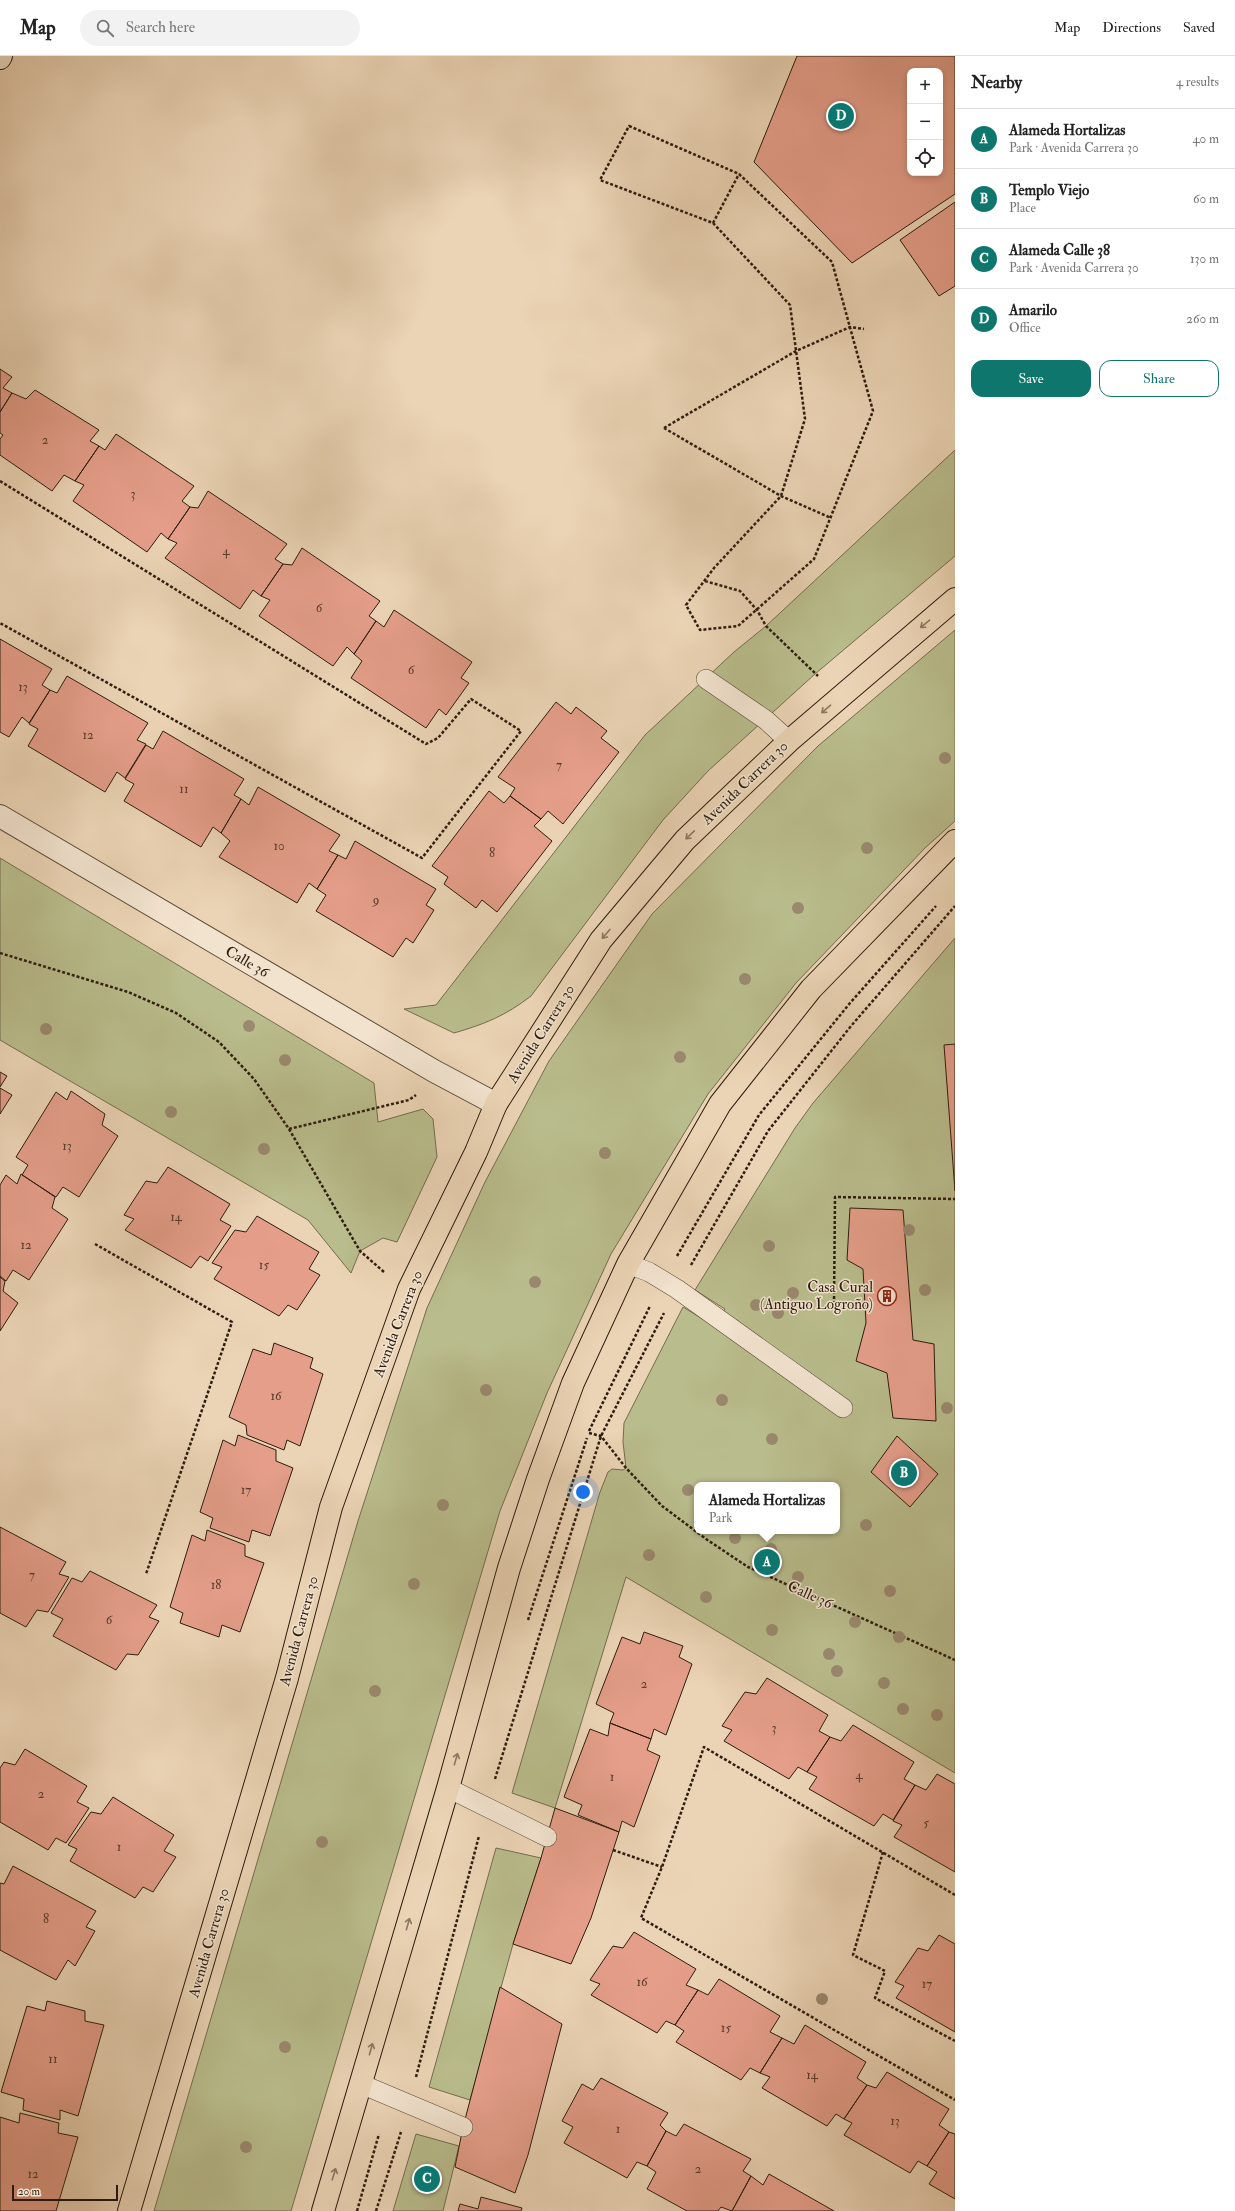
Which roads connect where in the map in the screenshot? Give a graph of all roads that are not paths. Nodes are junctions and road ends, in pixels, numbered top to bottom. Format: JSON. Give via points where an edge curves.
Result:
{"nodes":[{"id":1,"x":955,"y":599,"type":"edge"},
{"id":2,"x":706,"y":679,"type":"dead end"},
{"id":3,"x":789,"y":741,"type":"junction"},
{"id":4,"x":0,"y":816,"type":"edge"},
{"id":5,"x":955,"y":841,"type":"edge"},
{"id":6,"x":496,"y":1104,"type":"junction"},
{"id":7,"x":628,"y":1264,"type":"junction"},
{"id":8,"x":843,"y":1408,"type":"dead end"},
{"id":9,"x":448,"y":1788,"type":"junction"},
{"id":10,"x":547,"y":1838,"type":"dead end"},
{"id":11,"x":361,"y":2084,"type":"junction"},
{"id":12,"x":463,"y":2127,"type":"dead end"},
{"id":13,"x":129,"y":2211,"type":"edge"},
{"id":14,"x":323,"y":2211,"type":"edge"}],
"edges":[{"from":1,"to":3,"type":"main road","name":"Avenida Carrera 30","one_way":true},
{"from":2,"to":3,"type":"lane","via":[[766,720]]},
{"from":3,"to":6,"type":"main road","name":"Avenida Carrera 30","one_way":true,"via":[[685,840],[601,940]]},
{"from":4,"to":6,"type":"street","name":"Calle 36","via":[[434,1072]]},
{"from":5,"to":7,"type":"main road","via":[[811,989],[720,1104]]},
{"from":6,"to":13,"type":"main road","name":"Avenida Carrera 30","via":[[476,1152],[409,1289],[331,1507],[287,1678]]},
{"from":7,"to":8,"type":"lane","via":[[649,1272],[670,1285]]},
{"from":9,"to":7,"type":"main road","one_way":true,"via":[[509,1568],[538,1479],[573,1383]]},
{"from":9,"to":10,"type":"lane"},
{"from":11,"to":9,"type":"main road","one_way":true},
{"from":11,"to":12,"type":"lane"},
{"from":14,"to":11,"type":"main road","one_way":true}]}
